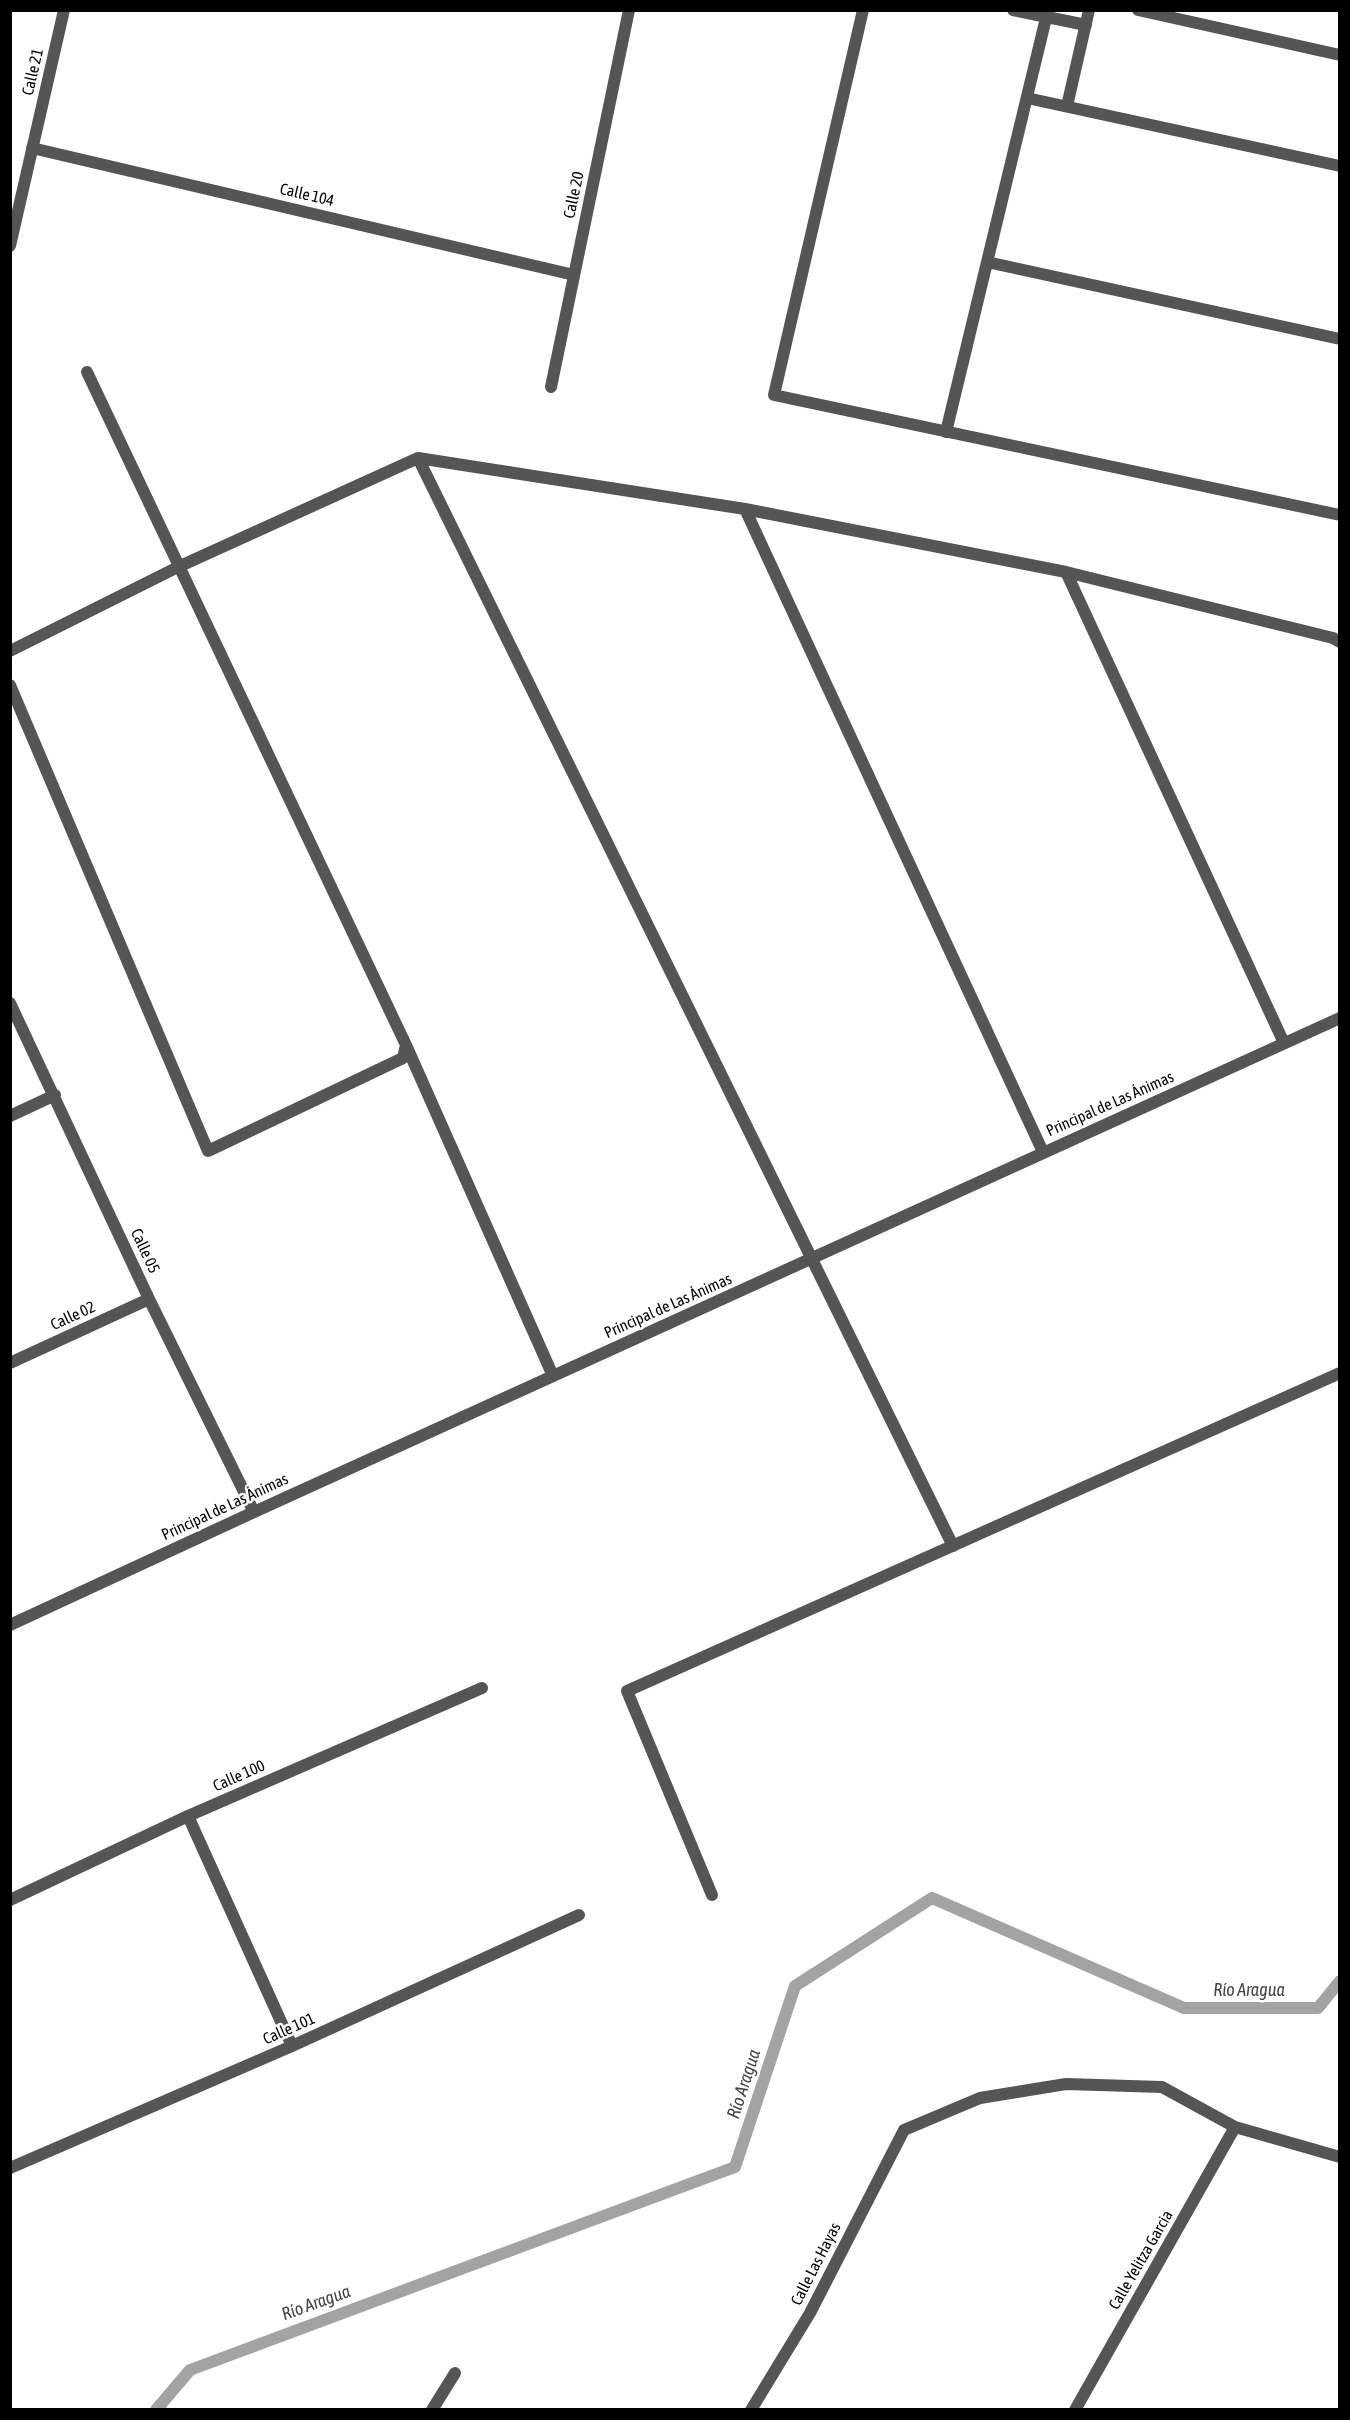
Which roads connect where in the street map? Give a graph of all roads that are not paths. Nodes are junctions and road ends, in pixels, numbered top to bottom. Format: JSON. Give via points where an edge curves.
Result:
{"nodes":[{"id":1,"x":64,"y":10,"type":"edge"},
{"id":2,"x":630,"y":10,"type":"edge"},
{"id":3,"x":863,"y":10,"type":"edge"},
{"id":4,"x":1014,"y":10,"type":"edge"},
{"id":5,"x":1089,"y":10,"type":"edge"},
{"id":6,"x":1138,"y":10,"type":"edge"},
{"id":7,"x":1046,"y":18,"type":"junction"},
{"id":8,"x":1086,"y":25,"type":"junction"},
{"id":9,"x":1340,"y":55,"type":"edge"},
{"id":10,"x":1027,"y":98,"type":"junction"},
{"id":11,"x":1068,"y":106,"type":"junction"},
{"id":12,"x":32,"y":148,"type":"junction"},
{"id":13,"x":1340,"y":166,"type":"edge"},
{"id":14,"x":10,"y":246,"type":"edge"},
{"id":15,"x":987,"y":262,"type":"junction"},
{"id":16,"x":574,"y":274,"type":"junction"},
{"id":17,"x":1340,"y":339,"type":"edge"},
{"id":18,"x":87,"y":372,"type":"dead end"},
{"id":19,"x":551,"y":387,"type":"dead end"},
{"id":20,"x":946,"y":432,"type":"junction"},
{"id":21,"x":418,"y":458,"type":"junction"},
{"id":22,"x":745,"y":509,"type":"junction"},
{"id":23,"x":1340,"y":515,"type":"edge"},
{"id":24,"x":178,"y":567,"type":"junction"},
{"id":25,"x":1066,"y":572,"type":"junction"},
{"id":26,"x":1340,"y":642,"type":"edge"},
{"id":27,"x":10,"y":651,"type":"edge"},
{"id":28,"x":10,"y":685,"type":"edge"},
{"id":29,"x":10,"y":1003,"type":"edge"},
{"id":30,"x":1340,"y":1018,"type":"edge"},
{"id":31,"x":1284,"y":1043,"type":"junction"},
{"id":32,"x":406,"y":1045,"type":"junction"},
{"id":33,"x":55,"y":1095,"type":"junction"},
{"id":34,"x":10,"y":1116,"type":"edge"},
{"id":35,"x":1043,"y":1152,"type":"junction"},
{"id":36,"x":812,"y":1258,"type":"junction"},
{"id":37,"x":149,"y":1299,"type":"junction"},
{"id":38,"x":10,"y":1363,"type":"edge"},
{"id":39,"x":1340,"y":1373,"type":"edge"},
{"id":40,"x":553,"y":1376,"type":"junction"},
{"id":41,"x":254,"y":1512,"type":"junction"},
{"id":42,"x":953,"y":1546,"type":"junction"},
{"id":43,"x":10,"y":1625,"type":"edge"},
{"id":44,"x":482,"y":1688,"type":"dead end"},
{"id":45,"x":188,"y":1816,"type":"junction"},
{"id":46,"x":712,"y":1894,"type":"dead end"},
{"id":47,"x":10,"y":1900,"type":"edge"},
{"id":48,"x":579,"y":1915,"type":"dead end"},
{"id":49,"x":292,"y":2046,"type":"junction"},
{"id":50,"x":1236,"y":2127,"type":"junction"},
{"id":51,"x":1340,"y":2157,"type":"edge"},
{"id":52,"x":10,"y":2168,"type":"edge"},
{"id":53,"x":455,"y":2373,"type":"dead end"},
{"id":54,"x":432,"y":2409,"type":"edge"},
{"id":55,"x":752,"y":2409,"type":"edge"},
{"id":56,"x":1075,"y":2409,"type":"edge"}],
"edges":[{"from":1,"to":12,"type":"street","name":"Calle 21"},
{"from":2,"to":16,"type":"street","name":"Calle 20"},
{"from":3,"to":20,"type":"street","via":[[774,395]]},
{"from":4,"to":7,"type":"street"},
{"from":5,"to":8,"type":"street"},
{"from":6,"to":9,"type":"street"},
{"from":7,"to":8,"type":"street"},
{"from":7,"to":10,"type":"street"},
{"from":8,"to":11,"type":"street"},
{"from":10,"to":11,"type":"street"},
{"from":10,"to":15,"type":"street"},
{"from":11,"to":13,"type":"street"},
{"from":12,"to":14,"type":"street","name":"Calle 21"},
{"from":12,"to":16,"type":"street","name":"Calle 104"},
{"from":15,"to":17,"type":"street"},
{"from":15,"to":20,"type":"street"},
{"from":16,"to":19,"type":"street","name":"Calle 20"},
{"from":18,"to":24,"type":"street"},
{"from":20,"to":23,"type":"street"},
{"from":21,"to":22,"type":"street"},
{"from":21,"to":24,"type":"street"},
{"from":21,"to":36,"type":"street"},
{"from":22,"to":25,"type":"street"},
{"from":22,"to":35,"type":"street"},
{"from":24,"to":27,"type":"street"},
{"from":24,"to":32,"type":"street"},
{"from":25,"to":26,"type":"street"},
{"from":25,"to":31,"type":"street"},
{"from":28,"to":32,"type":"street","via":[[208,1151],[402,1058]]},
{"from":29,"to":33,"type":"street","name":"Calle 05"},
{"from":30,"to":31,"type":"street","name":"Principal de Las Ánimas"},
{"from":31,"to":35,"type":"street","name":"Principal de Las Ánimas"},
{"from":32,"to":40,"type":"street"},
{"from":33,"to":34,"type":"street"},
{"from":33,"to":37,"type":"street","name":"Calle 05"},
{"from":35,"to":36,"type":"street","name":"Principal de Las Ánimas"},
{"from":36,"to":40,"type":"street","name":"Principal de Las Ánimas"},
{"from":36,"to":42,"type":"street"},
{"from":37,"to":38,"type":"street","name":"Calle 02"},
{"from":37,"to":41,"type":"street","name":"Calle 05"},
{"from":39,"to":42,"type":"street"},
{"from":40,"to":41,"type":"street","name":"Principal de Las Ánimas"},
{"from":41,"to":43,"type":"street","name":"Principal de Las Ánimas"},
{"from":42,"to":46,"type":"street","via":[[627,1691]]},
{"from":44,"to":45,"type":"street","name":"Calle 100"},
{"from":45,"to":47,"type":"street","name":"Calle 100"},
{"from":45,"to":49,"type":"street"},
{"from":48,"to":49,"type":"street","name":"Calle 101"},
{"from":49,"to":52,"type":"street","name":"Calle 101"},
{"from":50,"to":51,"type":"street"},
{"from":50,"to":55,"type":"street","name":"Calle Las Hayas","via":[[1162,2087],[1066,2084],[980,2098],[904,2130],[810,2313]]},
{"from":50,"to":56,"type":"street","name":"Calle Yelitza Garcia"},
{"from":53,"to":54,"type":"street"}]}
